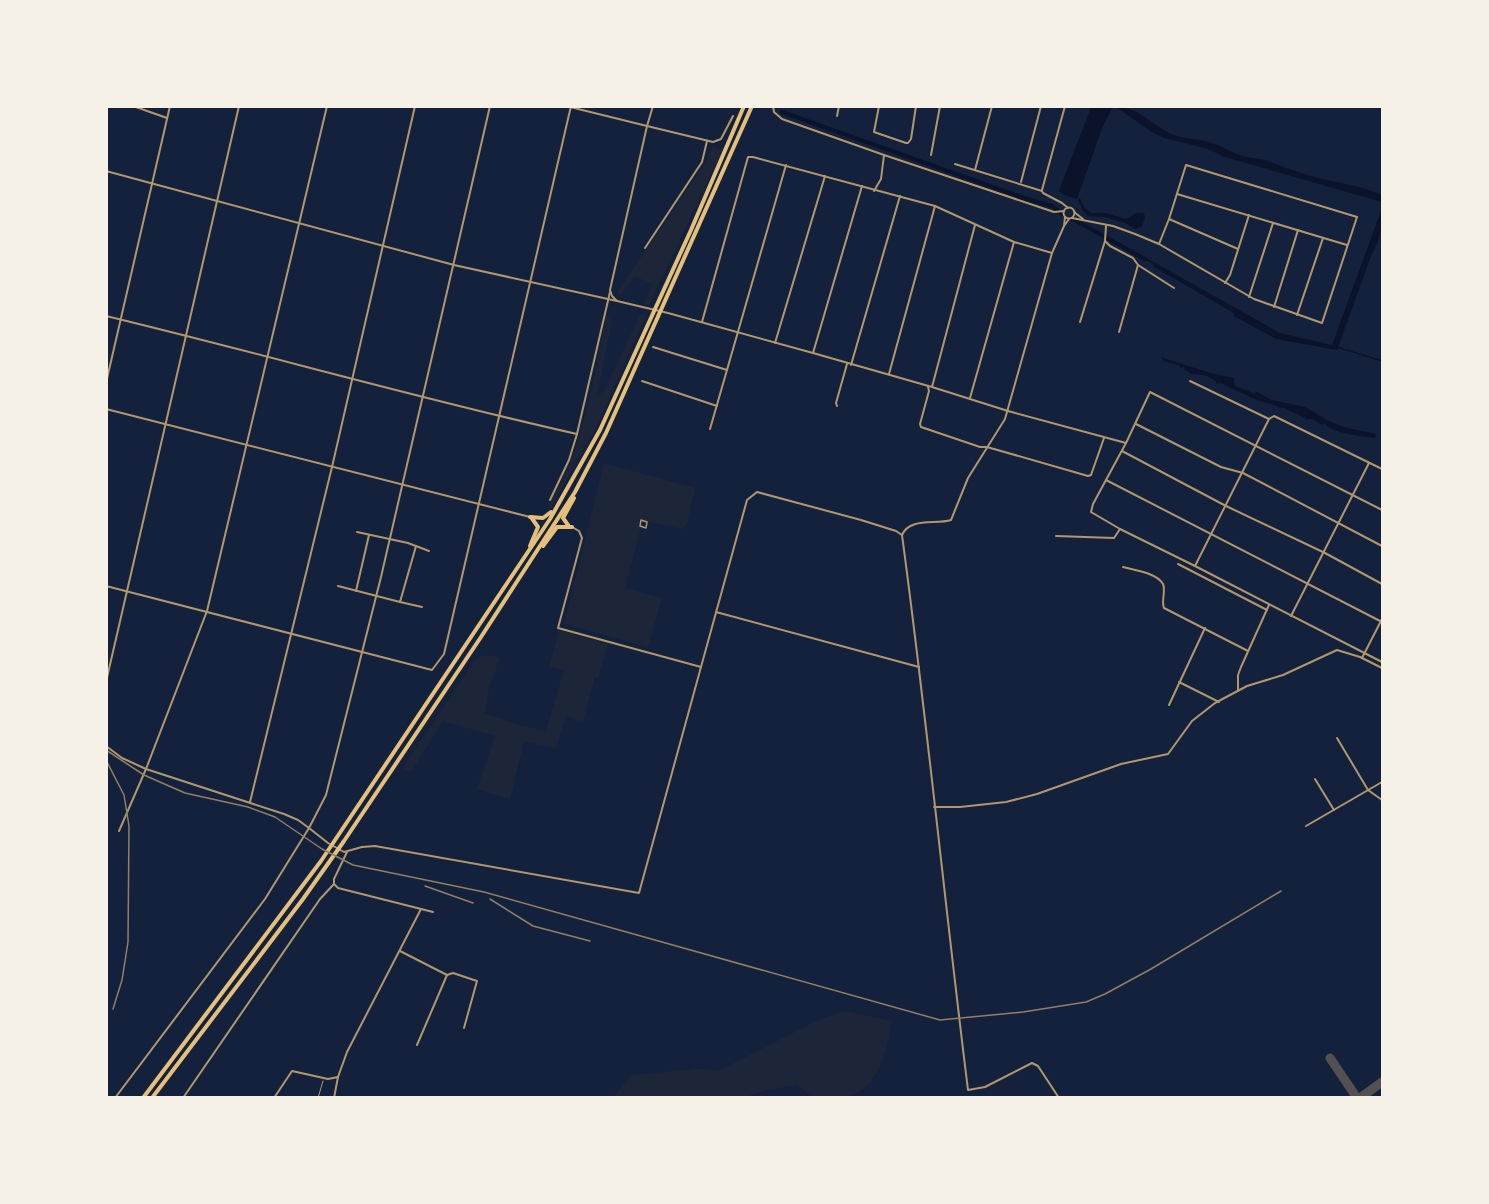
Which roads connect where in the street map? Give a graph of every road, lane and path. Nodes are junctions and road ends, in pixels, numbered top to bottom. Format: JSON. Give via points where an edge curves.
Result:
{"nodes":[{"id":1,"x":133,"y":106,"type":"edge"},
{"id":2,"x":170,"y":106,"type":"edge"},
{"id":3,"x":239,"y":106,"type":"edge"},
{"id":4,"x":327,"y":106,"type":"edge"},
{"id":5,"x":415,"y":106,"type":"edge"},
{"id":6,"x":490,"y":106,"type":"edge"},
{"id":7,"x":566,"y":106,"type":"edge"},
{"id":8,"x":653,"y":106,"type":"edge"},
{"id":9,"x":744,"y":106,"type":"edge"},
{"id":10,"x":752,"y":106,"type":"edge"},
{"id":11,"x":773,"y":106,"type":"edge"},
{"id":12,"x":839,"y":106,"type":"edge"},
{"id":13,"x":879,"y":106,"type":"edge"},
{"id":14,"x":916,"y":106,"type":"edge"},
{"id":15,"x":940,"y":106,"type":"edge"},
{"id":16,"x":992,"y":106,"type":"edge"},
{"id":17,"x":1041,"y":106,"type":"edge"},
{"id":18,"x":1065,"y":106,"type":"edge"},
{"id":19,"x":570,"y":107,"type":"edge"},
{"id":20,"x":733,"y":116,"type":"dead end"},
{"id":21,"x":837,"y":116,"type":"dead end"},
{"id":22,"x":167,"y":118,"type":"junction"},
{"id":23,"x":647,"y":126,"type":"junction"},
{"id":24,"x":707,"y":141,"type":"junction"},
{"id":25,"x":931,"y":154,"type":"dead end"},
{"id":26,"x":884,"y":155,"type":"junction"},
{"id":27,"x":955,"y":164,"type":"dead end"},
{"id":28,"x":786,"y":165,"type":"junction"},
{"id":29,"x":975,"y":170,"type":"junction"},
{"id":30,"x":106,"y":171,"type":"edge"},
{"id":31,"x":825,"y":176,"type":"junction"},
{"id":32,"x":152,"y":183,"type":"junction"},
{"id":33,"x":1021,"y":183,"type":"junction"},
{"id":34,"x":862,"y":186,"type":"junction"},
{"id":35,"x":874,"y":190,"type":"junction"},
{"id":36,"x":1042,"y":190,"type":"junction"},
{"id":37,"x":1177,"y":194,"type":"junction"},
{"id":38,"x":900,"y":196,"type":"junction"},
{"id":39,"x":217,"y":201,"type":"junction"},
{"id":40,"x":935,"y":206,"type":"junction"},
{"id":41,"x":1068,"y":208,"type":"junction"},
{"id":42,"x":1064,"y":212,"type":"junction"},
{"id":43,"x":1074,"y":212,"type":"junction"},
{"id":44,"x":1249,"y":216,"type":"junction"},
{"id":45,"x":1065,"y":217,"type":"junction"},
{"id":46,"x":1071,"y":218,"type":"junction"},
{"id":47,"x":1083,"y":219,"type":"junction"},
{"id":48,"x":1169,"y":219,"type":"junction"},
{"id":49,"x":1273,"y":223,"type":"junction"},
{"id":50,"x":300,"y":224,"type":"junction"},
{"id":51,"x":975,"y":225,"type":"junction"},
{"id":52,"x":1064,"y":226,"type":"junction"},
{"id":53,"x":1106,"y":226,"type":"junction"},
{"id":54,"x":1298,"y":230,"type":"junction"},
{"id":55,"x":1323,"y":238,"type":"junction"},
{"id":56,"x":1105,"y":241,"type":"junction"},
{"id":57,"x":1014,"y":242,"type":"junction"},
{"id":58,"x":1159,"y":244,"type":"junction"},
{"id":59,"x":1348,"y":245,"type":"junction"},
{"id":60,"x":383,"y":246,"type":"junction"},
{"id":61,"x":645,"y":248,"type":"dead end"},
{"id":62,"x":1239,"y":249,"type":"junction"},
{"id":63,"x":1052,"y":253,"type":"junction"},
{"id":64,"x":454,"y":264,"type":"junction"},
{"id":65,"x":1138,"y":265,"type":"junction"},
{"id":66,"x":530,"y":282,"type":"junction"},
{"id":67,"x":1225,"y":283,"type":"junction"},
{"id":68,"x":1174,"y":288,"type":"dead end"},
{"id":69,"x":610,"y":292,"type":"junction"},
{"id":70,"x":1249,"y":297,"type":"junction"},
{"id":71,"x":609,"y":300,"type":"junction"},
{"id":72,"x":617,"y":301,"type":"junction"},
{"id":73,"x":1274,"y":307,"type":"junction"},
{"id":74,"x":1297,"y":315,"type":"junction"},
{"id":75,"x":106,"y":316,"type":"edge"},
{"id":76,"x":120,"y":320,"type":"junction"},
{"id":77,"x":702,"y":322,"type":"junction"},
{"id":78,"x":1080,"y":322,"type":"dead end"},
{"id":79,"x":739,"y":332,"type":"junction"},
{"id":80,"x":1119,"y":332,"type":"dead end"},
{"id":81,"x":186,"y":335,"type":"junction"},
{"id":82,"x":775,"y":343,"type":"junction"},
{"id":83,"x":653,"y":347,"type":"dead end"},
{"id":84,"x":813,"y":353,"type":"junction"},
{"id":85,"x":268,"y":357,"type":"junction"},
{"id":86,"x":849,"y":364,"type":"junction"},
{"id":87,"x":727,"y":370,"type":"junction"},
{"id":88,"x":889,"y":375,"type":"junction"},
{"id":89,"x":352,"y":378,"type":"junction"},
{"id":90,"x":642,"y":381,"type":"dead end"},
{"id":91,"x":1190,"y":381,"type":"dead end"},
{"id":92,"x":106,"y":383,"type":"edge"},
{"id":93,"x":928,"y":387,"type":"junction"},
{"id":94,"x":932,"y":387,"type":"junction"},
{"id":95,"x":423,"y":396,"type":"junction"},
{"id":96,"x":969,"y":399,"type":"junction"},
{"id":97,"x":717,"y":406,"type":"junction"},
{"id":98,"x":837,"y":406,"type":"dead end"},
{"id":99,"x":106,"y":410,"type":"edge"},
{"id":100,"x":1008,"y":411,"type":"junction"},
{"id":101,"x":499,"y":417,"type":"junction"},
{"id":102,"x":1269,"y":419,"type":"junction"},
{"id":103,"x":1136,"y":424,"type":"junction"},
{"id":104,"x":167,"y":425,"type":"junction"},
{"id":105,"x":710,"y":429,"type":"dead end"},
{"id":106,"x":600,"y":430,"type":"junction"},
{"id":107,"x":606,"y":433,"type":"junction"},
{"id":108,"x":578,"y":434,"type":"junction"},
{"id":109,"x":1104,"y":438,"type":"junction"},
{"id":110,"x":1126,"y":443,"type":"junction"},
{"id":111,"x":247,"y":445,"type":"junction"},
{"id":112,"x":1256,"y":446,"type":"junction"},
{"id":113,"x":987,"y":447,"type":"junction"},
{"id":114,"x":1122,"y":451,"type":"junction"},
{"id":115,"x":1370,"y":462,"type":"junction"},
{"id":116,"x":332,"y":467,"type":"junction"},
{"id":117,"x":1383,"y":469,"type":"edge"},
{"id":118,"x":1243,"y":473,"type":"junction"},
{"id":119,"x":1107,"y":480,"type":"junction"},
{"id":120,"x":402,"y":484,"type":"junction"},
{"id":121,"x":575,"y":492,"type":"junction"},
{"id":122,"x":564,"y":494,"type":"junction"},
{"id":123,"x":1353,"y":495,"type":"junction"},
{"id":124,"x":549,"y":500,"type":"dead end"},
{"id":125,"x":480,"y":503,"type":"junction"},
{"id":126,"x":1226,"y":506,"type":"junction"},
{"id":127,"x":1383,"y":510,"type":"edge"},
{"id":128,"x":530,"y":516,"type":"junction"},
{"id":129,"x":1340,"y":523,"type":"junction"},
{"id":130,"x":572,"y":527,"type":"junction"},
{"id":131,"x":1120,"y":529,"type":"junction"},
{"id":132,"x":357,"y":532,"type":"dead end"},
{"id":133,"x":1212,"y":533,"type":"junction"},
{"id":134,"x":369,"y":535,"type":"junction"},
{"id":135,"x":902,"y":535,"type":"junction"},
{"id":136,"x":1056,"y":536,"type":"dead end"},
{"id":137,"x":390,"y":539,"type":"junction"},
{"id":138,"x":416,"y":546,"type":"junction"},
{"id":139,"x":1383,"y":546,"type":"edge"},
{"id":140,"x":539,"y":548,"type":"junction"},
{"id":141,"x":529,"y":550,"type":"junction"},
{"id":142,"x":429,"y":551,"type":"dead end"},
{"id":143,"x":1325,"y":553,"type":"junction"},
{"id":144,"x":1178,"y":564,"type":"dead end"},
{"id":145,"x":1195,"y":566,"type":"junction"},
{"id":146,"x":1123,"y":567,"type":"dead end"},
{"id":147,"x":1383,"y":584,"type":"edge"},
{"id":148,"x":1308,"y":585,"type":"junction"},
{"id":149,"x":106,"y":586,"type":"edge"},
{"id":150,"x":338,"y":586,"type":"dead end"},
{"id":151,"x":506,"y":586,"type":"junction"},
{"id":152,"x":356,"y":591,"type":"junction"},
{"id":153,"x":511,"y":591,"type":"junction"},
{"id":154,"x":127,"y":592,"type":"junction"},
{"id":155,"x":376,"y":596,"type":"junction"},
{"id":156,"x":400,"y":602,"type":"junction"},
{"id":157,"x":1270,"y":604,"type":"junction"},
{"id":158,"x":422,"y":607,"type":"dead end"},
{"id":159,"x":1267,"y":610,"type":"junction"},
{"id":160,"x":207,"y":611,"type":"junction"},
{"id":161,"x":716,"y":612,"type":"junction"},
{"id":162,"x":1291,"y":616,"type":"junction"},
{"id":163,"x":1382,"y":621,"type":"edge"},
{"id":164,"x":1205,"y":628,"type":"junction"},
{"id":165,"x":291,"y":633,"type":"junction"},
{"id":166,"x":362,"y":651,"type":"junction"},
{"id":167,"x":1248,"y":651,"type":"junction"},
{"id":168,"x":1365,"y":654,"type":"junction"},
{"id":169,"x":1362,"y":658,"type":"junction"},
{"id":170,"x":1383,"y":663,"type":"edge"},
{"id":171,"x":700,"y":667,"type":"junction"},
{"id":172,"x":920,"y":667,"type":"junction"},
{"id":173,"x":1383,"y":668,"type":"edge"},
{"id":174,"x":106,"y":682,"type":"edge"},
{"id":175,"x":1179,"y":682,"type":"junction"},
{"id":176,"x":1238,"y":691,"type":"junction"},
{"id":177,"x":1218,"y":702,"type":"junction"},
{"id":178,"x":1169,"y":705,"type":"dead end"},
{"id":179,"x":1337,"y":738,"type":"dead end"},
{"id":180,"x":106,"y":746,"type":"edge"},
{"id":181,"x":146,"y":769,"type":"junction"},
{"id":182,"x":1315,"y":779,"type":"dead end"},
{"id":183,"x":1383,"y":782,"type":"edge"},
{"id":184,"x":1368,"y":790,"type":"junction"},
{"id":185,"x":1383,"y":800,"type":"edge"},
{"id":186,"x":250,"y":802,"type":"junction"},
{"id":187,"x":934,"y":807,"type":"junction"},
{"id":188,"x":1334,"y":810,"type":"junction"},
{"id":189,"x":1306,"y":826,"type":"dead end"},
{"id":190,"x":309,"y":828,"type":"junction"},
{"id":191,"x":119,"y":831,"type":"dead end"},
{"id":192,"x":347,"y":852,"type":"junction"},
{"id":193,"x":334,"y":884,"type":"junction"},
{"id":194,"x":422,"y":909,"type":"junction"},
{"id":195,"x":433,"y":912,"type":"dead end"},
{"id":196,"x":400,"y":951,"type":"junction"},
{"id":197,"x":447,"y":975,"type":"junction"},
{"id":198,"x":464,"y":1028,"type":"dead end"},
{"id":199,"x":417,"y":1045,"type":"dead end"},
{"id":200,"x":338,"y":1077,"type":"junction"},
{"id":201,"x":324,"y":1079,"type":"junction"},
{"id":202,"x":115,"y":1098,"type":"edge"},
{"id":203,"x":143,"y":1098,"type":"edge"},
{"id":204,"x":152,"y":1098,"type":"edge"},
{"id":205,"x":183,"y":1098,"type":"edge"},
{"id":206,"x":274,"y":1098,"type":"edge"},
{"id":207,"x":318,"y":1098,"type":"edge"},
{"id":208,"x":334,"y":1098,"type":"edge"},
{"id":209,"x":1059,"y":1098,"type":"edge"}],
"edges":[{"from":1,"to":22,"type":"street"},
{"from":2,"to":22,"type":"street"},
{"from":3,"to":39,"type":"street"},
{"from":4,"to":50,"type":"street"},
{"from":5,"to":60,"type":"street"},
{"from":6,"to":64,"type":"street"},
{"from":7,"to":19,"type":"street"},
{"from":8,"to":23,"type":"street"},
{"from":9,"to":106,"type":"highway"},
{"from":10,"to":107,"type":"highway"},
{"from":11,"to":26,"type":"street","via":[[782,119]]},
{"from":12,"to":21,"type":"street"},
{"from":13,"to":14,"type":"street","via":[[874,132],[908,143]]},
{"from":15,"to":25,"type":"street"},
{"from":16,"to":29,"type":"street"},
{"from":17,"to":33,"type":"street"},
{"from":18,"to":36,"type":"street"},
{"from":19,"to":23,"type":"street"},
{"from":19,"to":66,"type":"street"},
{"from":20,"to":24,"type":"street","via":[[721,139]]},
{"from":22,"to":32,"type":"street"},
{"from":23,"to":24,"type":"street"},
{"from":23,"to":69,"type":"street"},
{"from":24,"to":61,"type":"street","via":[[702,162]]},
{"from":26,"to":35,"type":"street","via":[[881,179]]},
{"from":26,"to":42,"type":"street","via":[[1054,212]]},
{"from":27,"to":29,"type":"street"},
{"from":28,"to":31,"type":"street"},
{"from":28,"to":77,"type":"street","via":[[748,158]]},
{"from":28,"to":79,"type":"street"},
{"from":29,"to":33,"type":"street"},
{"from":30,"to":32,"type":"street"},
{"from":31,"to":34,"type":"street"},
{"from":31,"to":82,"type":"street"},
{"from":32,"to":39,"type":"street"},
{"from":32,"to":76,"type":"street"},
{"from":33,"to":36,"type":"street"},
{"from":34,"to":35,"type":"street"},
{"from":34,"to":84,"type":"street"},
{"from":35,"to":38,"type":"street"},
{"from":36,"to":41,"type":"street"},
{"from":37,"to":44,"type":"street"},
{"from":37,"to":48,"type":"street"},
{"from":37,"to":59,"type":"street","via":[[1186,165],[1357,217]]},
{"from":38,"to":40,"type":"street"},
{"from":38,"to":86,"type":"street"},
{"from":39,"to":50,"type":"street"},
{"from":39,"to":81,"type":"street"},
{"from":40,"to":51,"type":"street"},
{"from":40,"to":88,"type":"street"},
{"from":41,"to":42,"type":"street"},
{"from":41,"to":43,"type":"street"},
{"from":42,"to":45,"type":"street"},
{"from":43,"to":46,"type":"street"},
{"from":43,"to":47,"type":"street"},
{"from":44,"to":49,"type":"street"},
{"from":44,"to":62,"type":"street"},
{"from":45,"to":46,"type":"street"},
{"from":45,"to":52,"type":"street"},
{"from":46,"to":47,"type":"street"},
{"from":46,"to":52,"type":"street"},
{"from":47,"to":53,"type":"street"},
{"from":48,"to":58,"type":"street"},
{"from":48,"to":62,"type":"street"},
{"from":49,"to":54,"type":"street"},
{"from":49,"to":70,"type":"street"},
{"from":50,"to":60,"type":"street"},
{"from":50,"to":85,"type":"street"},
{"from":51,"to":57,"type":"street"},
{"from":51,"to":94,"type":"street"},
{"from":52,"to":63,"type":"street"},
{"from":53,"to":56,"type":"street"},
{"from":53,"to":58,"type":"street"},
{"from":54,"to":55,"type":"street"},
{"from":54,"to":73,"type":"street"},
{"from":55,"to":59,"type":"street"},
{"from":55,"to":74,"type":"street"},
{"from":56,"to":65,"type":"street"},
{"from":56,"to":78,"type":"street"},
{"from":57,"to":63,"type":"street"},
{"from":57,"to":96,"type":"street"},
{"from":58,"to":67,"type":"street"},
{"from":59,"to":74,"type":"street","via":[[1322,323]]},
{"from":60,"to":64,"type":"street"},
{"from":60,"to":89,"type":"street"},
{"from":62,"to":67,"type":"street"},
{"from":63,"to":100,"type":"street"},
{"from":64,"to":66,"type":"street"},
{"from":64,"to":95,"type":"street"},
{"from":65,"to":68,"type":"street"},
{"from":65,"to":80,"type":"street"},
{"from":66,"to":71,"type":"street"},
{"from":66,"to":101,"type":"street"},
{"from":67,"to":70,"type":"street"},
{"from":69,"to":71,"type":"street"},
{"from":69,"to":72,"type":"street"},
{"from":70,"to":73,"type":"street"},
{"from":71,"to":72,"type":"street"},
{"from":71,"to":108,"type":"street"},
{"from":72,"to":77,"type":"street"},
{"from":73,"to":74,"type":"street"},
{"from":75,"to":76,"type":"street"},
{"from":76,"to":81,"type":"street"},
{"from":76,"to":92,"type":"street"},
{"from":77,"to":79,"type":"street"},
{"from":79,"to":82,"type":"street"},
{"from":79,"to":87,"type":"street"},
{"from":81,"to":85,"type":"street"},
{"from":81,"to":104,"type":"street"},
{"from":82,"to":84,"type":"street"},
{"from":83,"to":87,"type":"street"},
{"from":84,"to":86,"type":"street"},
{"from":85,"to":89,"type":"street"},
{"from":85,"to":111,"type":"street"},
{"from":86,"to":88,"type":"street"},
{"from":86,"to":98,"type":"street"},
{"from":87,"to":97,"type":"street"},
{"from":88,"to":93,"type":"street"},
{"from":89,"to":95,"type":"street"},
{"from":89,"to":116,"type":"street"},
{"from":90,"to":97,"type":"street"},
{"from":91,"to":102,"type":"street"},
{"from":93,"to":94,"type":"street"},
{"from":93,"to":113,"type":"street","via":[[921,427]]},
{"from":94,"to":96,"type":"street"},
{"from":95,"to":101,"type":"street"},
{"from":95,"to":120,"type":"street"},
{"from":96,"to":100,"type":"street"},
{"from":97,"to":105,"type":"street"},
{"from":99,"to":104,"type":"street"},
{"from":100,"to":109,"type":"street"},
{"from":100,"to":113,"type":"street"},
{"from":101,"to":108,"type":"street"},
{"from":101,"to":125,"type":"street"},
{"from":102,"to":112,"type":"street"},
{"from":102,"to":115,"type":"street","via":[[1274,416]]},
{"from":103,"to":110,"type":"street"},
{"from":103,"to":112,"type":"street","via":[[1150,392]]},
{"from":103,"to":118,"type":"street","via":[[1221,467]]},
{"from":104,"to":111,"type":"street"},
{"from":104,"to":154,"type":"street"},
{"from":106,"to":107,"type":"highway","via":[[605,425]]},
{"from":106,"to":122,"type":"highway"},
{"from":107,"to":121,"type":"highway"},
{"from":108,"to":124,"type":"street"},
{"from":109,"to":110,"type":"street"},
{"from":109,"to":113,"type":"street","via":[[1091,476]]},
{"from":110,"to":114,"type":"street"},
{"from":111,"to":116,"type":"street"},
{"from":111,"to":160,"type":"street"},
{"from":112,"to":118,"type":"street"},
{"from":112,"to":123,"type":"street"},
{"from":113,"to":135,"type":"street","via":[[968,478],[951,520],[910,525]]},
{"from":114,"to":119,"type":"street"},
{"from":114,"to":126,"type":"street"},
{"from":115,"to":117,"type":"street"},
{"from":115,"to":123,"type":"street"},
{"from":116,"to":120,"type":"street"},
{"from":116,"to":165,"type":"street"},
{"from":118,"to":126,"type":"street"},
{"from":118,"to":129,"type":"street"},
{"from":119,"to":131,"type":"street","via":[[1091,512]]},
{"from":119,"to":133,"type":"street"},
{"from":120,"to":125,"type":"street"},
{"from":120,"to":137,"type":"street"},
{"from":121,"to":130,"type":"highway","via":[[563,518]]},
{"from":121,"to":140,"type":"highway"},
{"from":122,"to":128,"type":"highway","via":[[545,518]]},
{"from":122,"to":141,"type":"highway"},
{"from":123,"to":127,"type":"street"},
{"from":123,"to":129,"type":"street"},
{"from":125,"to":128,"type":"street"},
{"from":125,"to":166,"type":"street","via":[[444,654],[432,670]]},
{"from":126,"to":133,"type":"street"},
{"from":126,"to":143,"type":"street"},
{"from":128,"to":141,"type":"highway","via":[[538,527]]},
{"from":129,"to":139,"type":"street"},
{"from":129,"to":143,"type":"street"},
{"from":130,"to":140,"type":"highway","via":[[557,527]]},
{"from":130,"to":171,"type":"street","via":[[582,538],[558,628]]},
{"from":131,"to":136,"type":"street","via":[[1114,538]]},
{"from":131,"to":145,"type":"street"},
{"from":132,"to":134,"type":"street"},
{"from":133,"to":145,"type":"street"},
{"from":133,"to":148,"type":"street"},
{"from":134,"to":137,"type":"street"},
{"from":134,"to":152,"type":"street"},
{"from":135,"to":161,"type":"street","via":[[757,492],[747,500]]},
{"from":135,"to":172,"type":"street"},
{"from":137,"to":138,"type":"street"},
{"from":137,"to":155,"type":"street"},
{"from":138,"to":142,"type":"street"},
{"from":138,"to":156,"type":"street"},
{"from":140,"to":153,"type":"highway"},
{"from":141,"to":151,"type":"highway"},
{"from":143,"to":147,"type":"street"},
{"from":143,"to":148,"type":"street"},
{"from":144,"to":159,"type":"street"},
{"from":145,"to":157,"type":"street"},
{"from":146,"to":164,"type":"street","via":[[1154,577],[1164,586],[1162,606]]},
{"from":148,"to":162,"type":"street"},
{"from":148,"to":163,"type":"street"},
{"from":149,"to":154,"type":"street"},
{"from":150,"to":152,"type":"street"},
{"from":151,"to":153,"type":"highway"},
{"from":151,"to":203,"type":"highway","via":[[321,861]]},
{"from":152,"to":155,"type":"street"},
{"from":153,"to":204,"type":"highway","via":[[344,841]]},
{"from":154,"to":160,"type":"street"},
{"from":154,"to":174,"type":"street"},
{"from":155,"to":156,"type":"street"},
{"from":155,"to":166,"type":"street"},
{"from":156,"to":158,"type":"street"},
{"from":157,"to":159,"type":"street"},
{"from":157,"to":162,"type":"street"},
{"from":159,"to":167,"type":"street"},
{"from":160,"to":165,"type":"street"},
{"from":160,"to":181,"type":"street"},
{"from":161,"to":171,"type":"street"},
{"from":161,"to":172,"type":"street"},
{"from":162,"to":168,"type":"street"},
{"from":163,"to":168,"type":"street"},
{"from":164,"to":167,"type":"street"},
{"from":164,"to":175,"type":"street"},
{"from":165,"to":166,"type":"street"},
{"from":165,"to":186,"type":"street"},
{"from":166,"to":190,"type":"street","via":[[326,795]]},
{"from":167,"to":176,"type":"street","via":[[1238,675]]},
{"from":168,"to":169,"type":"street"},
{"from":168,"to":170,"type":"street"},
{"from":169,"to":173,"type":"street"},
{"from":169,"to":176,"type":"street","via":[[1336,650]]},
{"from":171,"to":192,"type":"street","via":[[639,893],[375,846]]},
{"from":172,"to":187,"type":"street"},
{"from":175,"to":177,"type":"street"},
{"from":175,"to":178,"type":"street"},
{"from":176,"to":177,"type":"street"},
{"from":177,"to":187,"type":"street","via":[[1192,721],[1168,754],[1120,764],[994,805]]},
{"from":179,"to":184,"type":"street"},
{"from":180,"to":181,"type":"street"},
{"from":181,"to":186,"type":"street"},
{"from":181,"to":191,"type":"street"},
{"from":182,"to":188,"type":"street"},
{"from":183,"to":184,"type":"street"},
{"from":184,"to":185,"type":"street"},
{"from":184,"to":188,"type":"street"},
{"from":186,"to":190,"type":"street","via":[[292,817]]},
{"from":187,"to":209,"type":"street","via":[[969,1090],[985,1087],[1032,1063]]},
{"from":188,"to":189,"type":"street"},
{"from":190,"to":192,"type":"street"},
{"from":190,"to":202,"type":"street","via":[[265,899]]},
{"from":192,"to":193,"type":"street"},
{"from":193,"to":194,"type":"street"},
{"from":193,"to":205,"type":"street"},
{"from":194,"to":195,"type":"street"},
{"from":194,"to":196,"type":"street"},
{"from":196,"to":197,"type":"street"},
{"from":196,"to":200,"type":"street"},
{"from":197,"to":198,"type":"street","via":[[453,973],[477,981]]},
{"from":197,"to":199,"type":"street"},
{"from":200,"to":201,"type":"street"},
{"from":200,"to":208,"type":"street"},
{"from":201,"to":206,"type":"street","via":[[292,1071]]},
{"from":201,"to":207,"type":"lane"}]}
